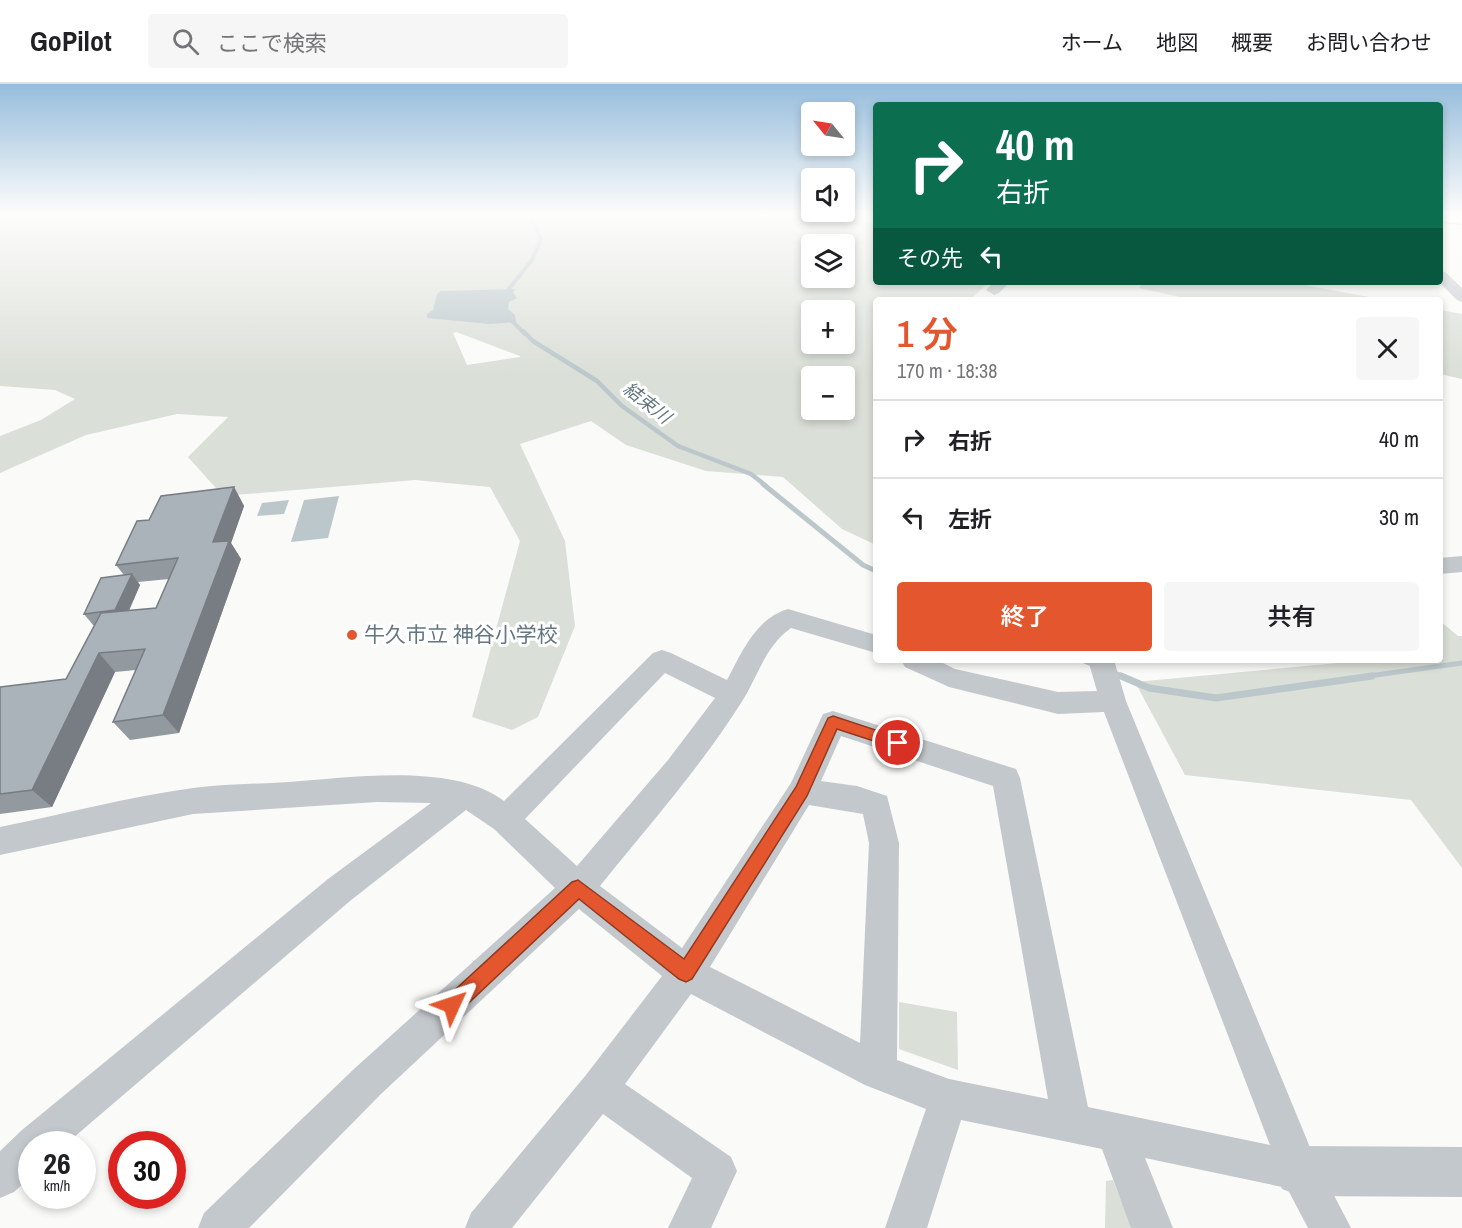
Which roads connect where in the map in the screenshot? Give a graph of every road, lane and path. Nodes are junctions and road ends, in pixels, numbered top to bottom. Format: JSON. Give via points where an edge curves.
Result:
{"nodes":[{"id":1,"x":1443,"y":278,"type":"edge"},
{"id":2,"x":1462,"y":297,"type":"edge"},
{"id":3,"x":1462,"y":564,"type":"edge"},
{"id":4,"x":1443,"y":566,"type":"edge"},
{"id":5,"x":873,"y":643,"type":"edge"},
{"id":6,"x":920,"y":663,"type":"edge"},
{"id":7,"x":1102,"y":663,"type":"edge"},
{"id":8,"x":732,"y":695,"type":"junction"},
{"id":9,"x":1113,"y":701,"type":"junction"},
{"id":10,"x":802,"y":791,"type":"junction"},
{"id":11,"x":462,"y":796,"type":"junction"},
{"id":12,"x":505,"y":819,"type":"junction"},
{"id":13,"x":0,"y":841,"type":"edge"},
{"id":14,"x":578,"y":888,"type":"junction"},
{"id":15,"x":686,"y":973,"type":"junction"},
{"id":16,"x":878,"y":1072,"type":"junction"},
{"id":17,"x":599,"y":1088,"type":"junction"},
{"id":18,"x":949,"y":1098,"type":"junction"},
{"id":19,"x":1072,"y":1124,"type":"junction"},
{"id":20,"x":52,"y":1131,"type":"edge"},
{"id":21,"x":1115,"y":1133,"type":"junction"},
{"id":22,"x":18,"y":1162,"type":"edge"},
{"id":23,"x":1300,"y":1171,"type":"junction"},
{"id":24,"x":1462,"y":1172,"type":"edge"},
{"id":25,"x":0,"y":1178,"type":"edge"},
{"id":26,"x":219,"y":1228,"type":"edge"},
{"id":27,"x":486,"y":1228,"type":"edge"},
{"id":28,"x":689,"y":1228,"type":"edge"},
{"id":29,"x":906,"y":1228,"type":"edge"},
{"id":30,"x":1152,"y":1228,"type":"edge"},
{"id":31,"x":1330,"y":1228,"type":"edge"}],
"edges":[{"from":1,"to":2,"type":"street"},
{"from":3,"to":4,"type":"street"},
{"from":5,"to":8,"type":"street","via":[[788,618],[770,630]]},
{"from":6,"to":9,"type":"street","via":[[949,677],[1058,703]]},
{"from":7,"to":9,"type":"street"},
{"from":8,"to":12,"type":"street","via":[[662,660]]},
{"from":8,"to":14,"type":"street","via":[[678,769]]},
{"from":9,"to":23,"type":"street"},
{"from":10,"to":15,"type":"street"},
{"from":10,"to":16,"type":"street","via":[[876,805],[884,843]]},
{"from":10,"to":19,"type":"street","via":[[833,722],[1006,778]]},
{"from":11,"to":12,"type":"street","via":[[482,802]]},
{"from":11,"to":13,"type":"street","via":[[431,790],[377,789],[193,801]]},
{"from":11,"to":20,"type":"street","via":[[339,890]]},
{"from":12,"to":14,"type":"street"},
{"from":14,"to":15,"type":"street"},
{"from":14,"to":26,"type":"street","via":[[368,1081]]},
{"from":15,"to":16,"type":"street"},
{"from":15,"to":17,"type":"street"},
{"from":16,"to":18,"type":"street"},
{"from":17,"to":27,"type":"street"},
{"from":17,"to":28,"type":"street","via":[[717,1171]]},
{"from":18,"to":19,"type":"street"},
{"from":18,"to":29,"type":"street"},
{"from":19,"to":21,"type":"street"},
{"from":21,"to":23,"type":"street"},
{"from":21,"to":30,"type":"street"},
{"from":22,"to":25,"type":"street"},
{"from":23,"to":24,"type":"street"},
{"from":23,"to":31,"type":"street"}]}
